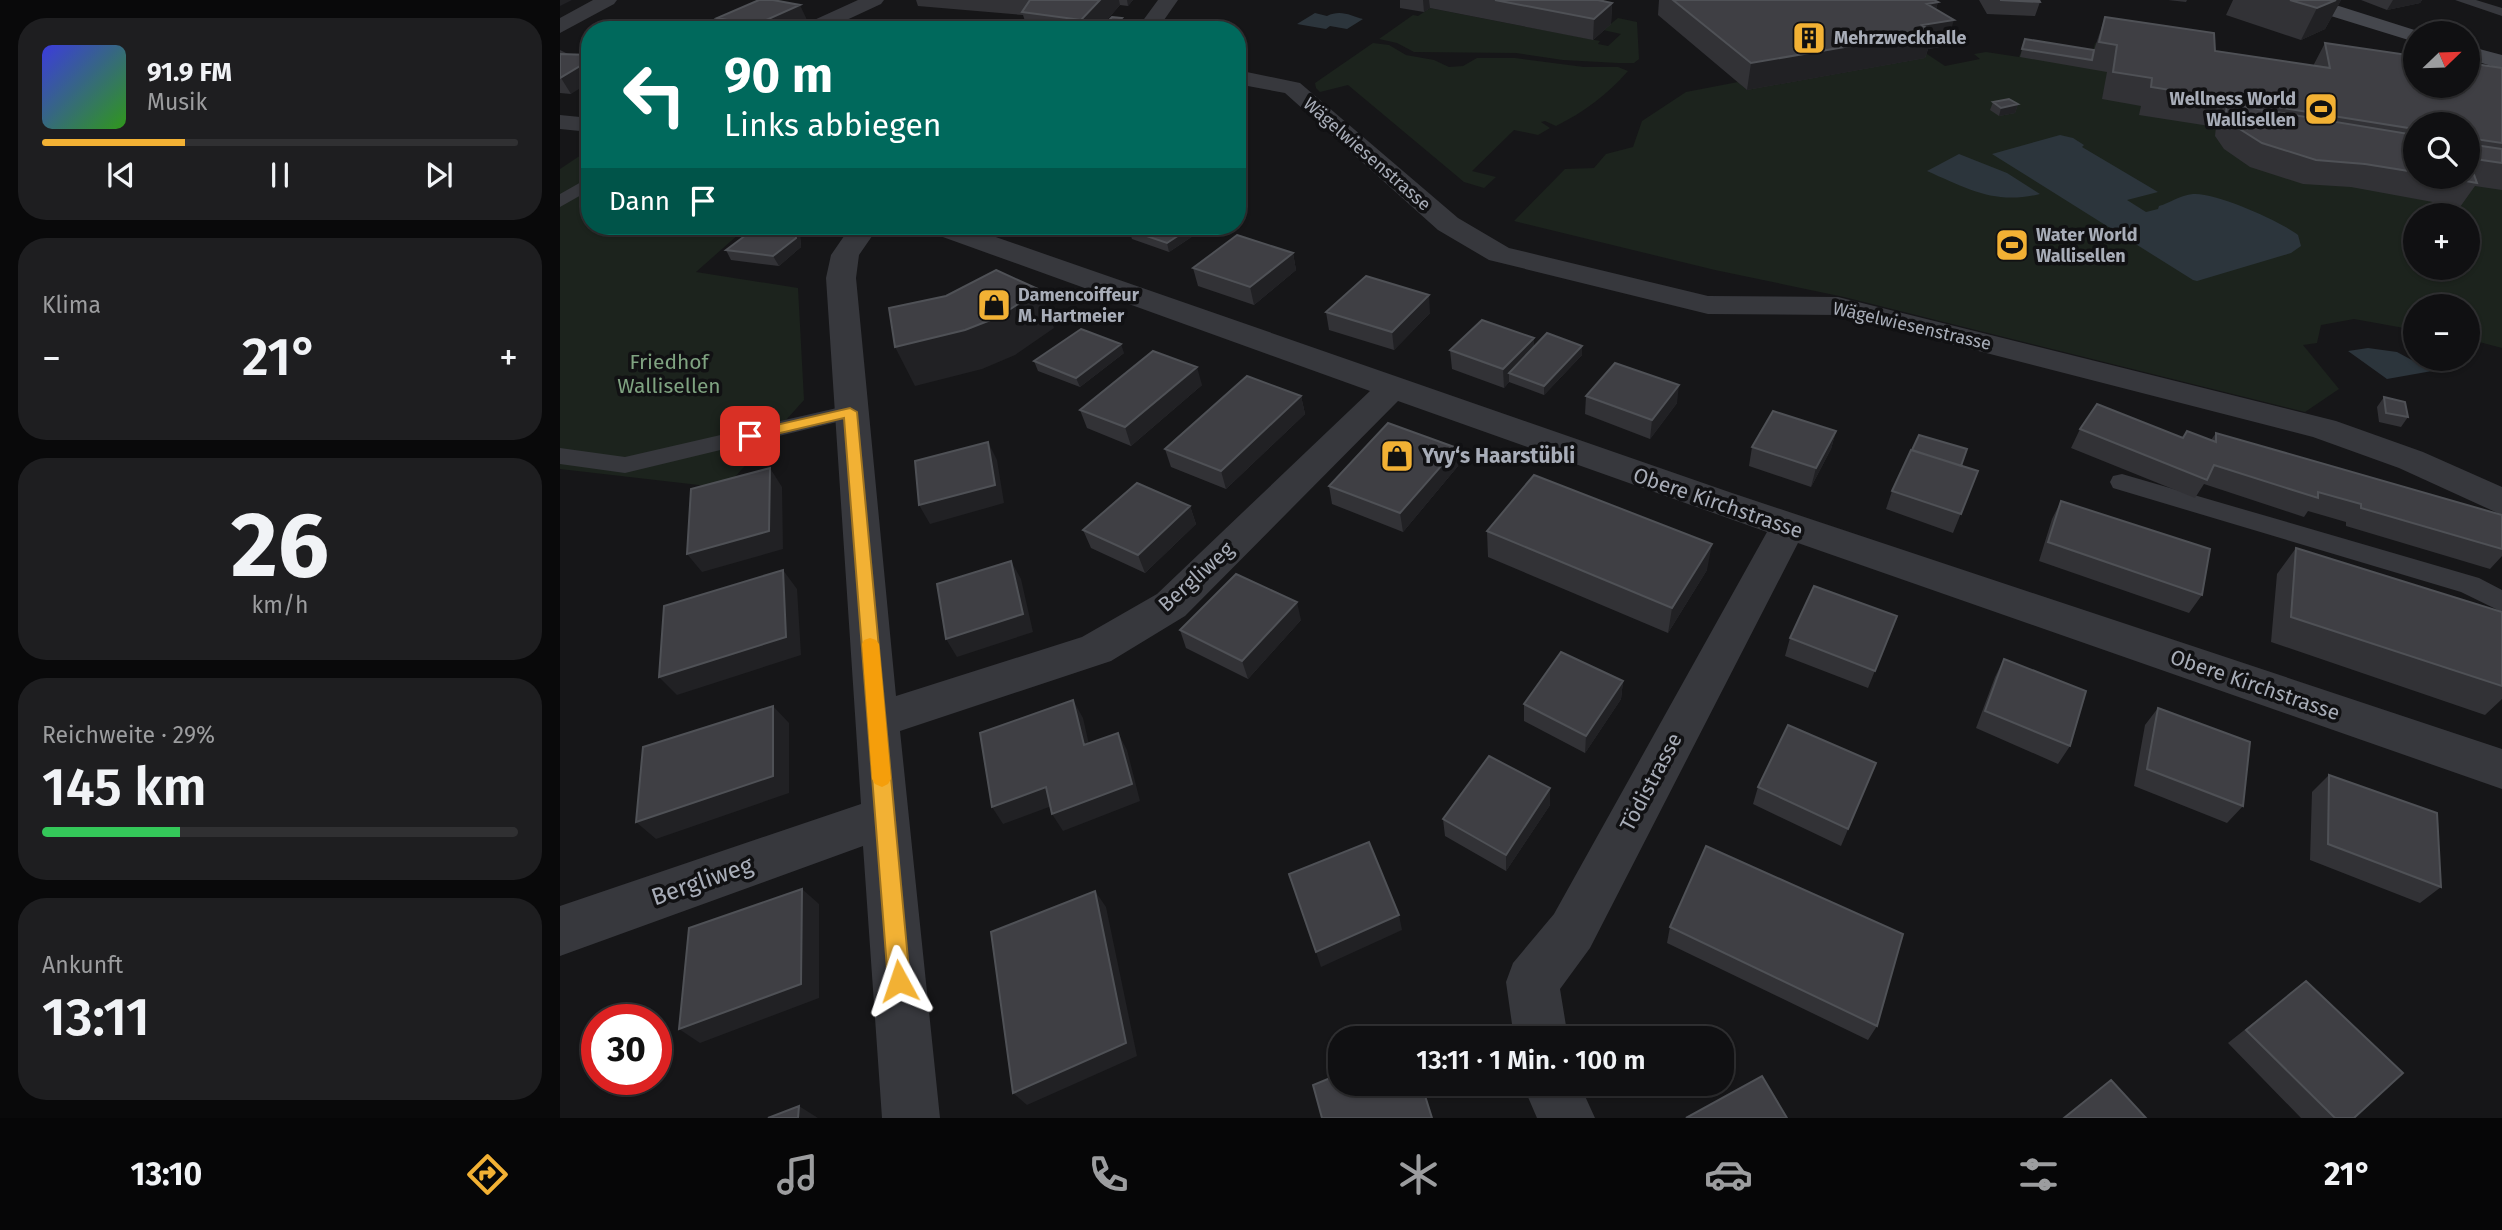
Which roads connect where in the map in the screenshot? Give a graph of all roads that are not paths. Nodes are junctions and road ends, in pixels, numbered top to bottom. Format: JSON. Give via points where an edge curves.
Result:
{"nodes":[{"id":1,"x":607,"y":0,"type":"edge"},
{"id":2,"x":874,"y":0,"type":"edge"},
{"id":3,"x":1167,"y":0,"type":"edge"},
{"id":4,"x":2299,"y":0,"type":"edge"},
{"id":5,"x":2462,"y":0,"type":"edge"},
{"id":6,"x":2502,"y":12,"type":"edge"},
{"id":7,"x":828,"y":21,"type":"edge"},
{"id":8,"x":1152,"y":21,"type":"edge"},
{"id":9,"x":560,"y":27,"type":"edge"},
{"id":10,"x":2403,"y":32,"type":"edge"},
{"id":11,"x":2480,"y":56,"type":"edge"},
{"id":12,"x":2502,"y":62,"type":"edge"},
{"id":13,"x":1246,"y":79,"type":"edge"},
{"id":14,"x":560,"y":122,"type":"edge"},
{"id":15,"x":581,"y":124,"type":"edge"},
{"id":16,"x":581,"y":188,"type":"edge"},
{"id":17,"x":560,"y":202,"type":"edge"},
{"id":18,"x":859,"y":235,"type":"edge"},
{"id":19,"x":964,"y":235,"type":"edge"},
{"id":20,"x":1391,"y":389,"type":"junction"},
{"id":21,"x":850,"y":412,"type":"junction"},
{"id":22,"x":560,"y":456,"type":"edge"},
{"id":23,"x":2122,"y":482,"type":"dead end"},
{"id":24,"x":2502,"y":502,"type":"edge"},
{"id":25,"x":1788,"y":527,"type":"junction"},
{"id":26,"x":2502,"y":602,"type":"edge"},
{"id":27,"x":877,"y":720,"type":"junction"},
{"id":28,"x":2502,"y":769,"type":"edge"},
{"id":29,"x":884,"y":817,"type":"junction"},
{"id":30,"x":560,"y":931,"type":"edge"},
{"id":31,"x":1539,"y":1026,"type":"edge"},
{"id":32,"x":1556,"y":1096,"type":"edge"},
{"id":33,"x":911,"y":1118,"type":"edge"},
{"id":34,"x":1566,"y":1118,"type":"edge"}],
"edges":[{"from":1,"to":9,"type":"street"},
{"from":2,"to":7,"type":"street"},
{"from":3,"to":8,"type":"street"},
{"from":4,"to":10,"type":"main road"},
{"from":5,"to":6,"type":"lane"},
{"from":11,"to":12,"type":"main road"},
{"from":13,"to":24,"type":"street","name":"Wägelwiesenstrasse","via":[[1292,88],[1448,224],[1499,254],[1708,305],[1838,306],[2324,429],[2411,460]]},
{"from":14,"to":15,"type":"street"},
{"from":16,"to":17,"type":"lane"},
{"from":18,"to":21,"type":"street","via":[[845,256],[841,278]]},
{"from":19,"to":20,"type":"street","name":"Obere Kirchstrasse"},
{"from":20,"to":25,"type":"street","name":"Obere Kirchstrasse"},
{"from":20,"to":27,"type":"street","name":"Bergliweg","via":[[1171,605],[1132,631],[1096,649]]},
{"from":21,"to":22,"type":"lane","via":[[625,465]]},
{"from":21,"to":27,"type":"street"},
{"from":23,"to":26,"type":"lane","via":[[2470,585]]},
{"from":25,"to":28,"type":"street","name":"Obere Kirchstrasse"},
{"from":25,"to":31,"type":"street","name":"Tödistrasse","via":[[1572,931],[1532,982]]},
{"from":27,"to":29,"type":"street"},
{"from":29,"to":30,"type":"street","name":"Bergliweg"},
{"from":29,"to":33,"type":"street"},
{"from":32,"to":34,"type":"street"}]}
